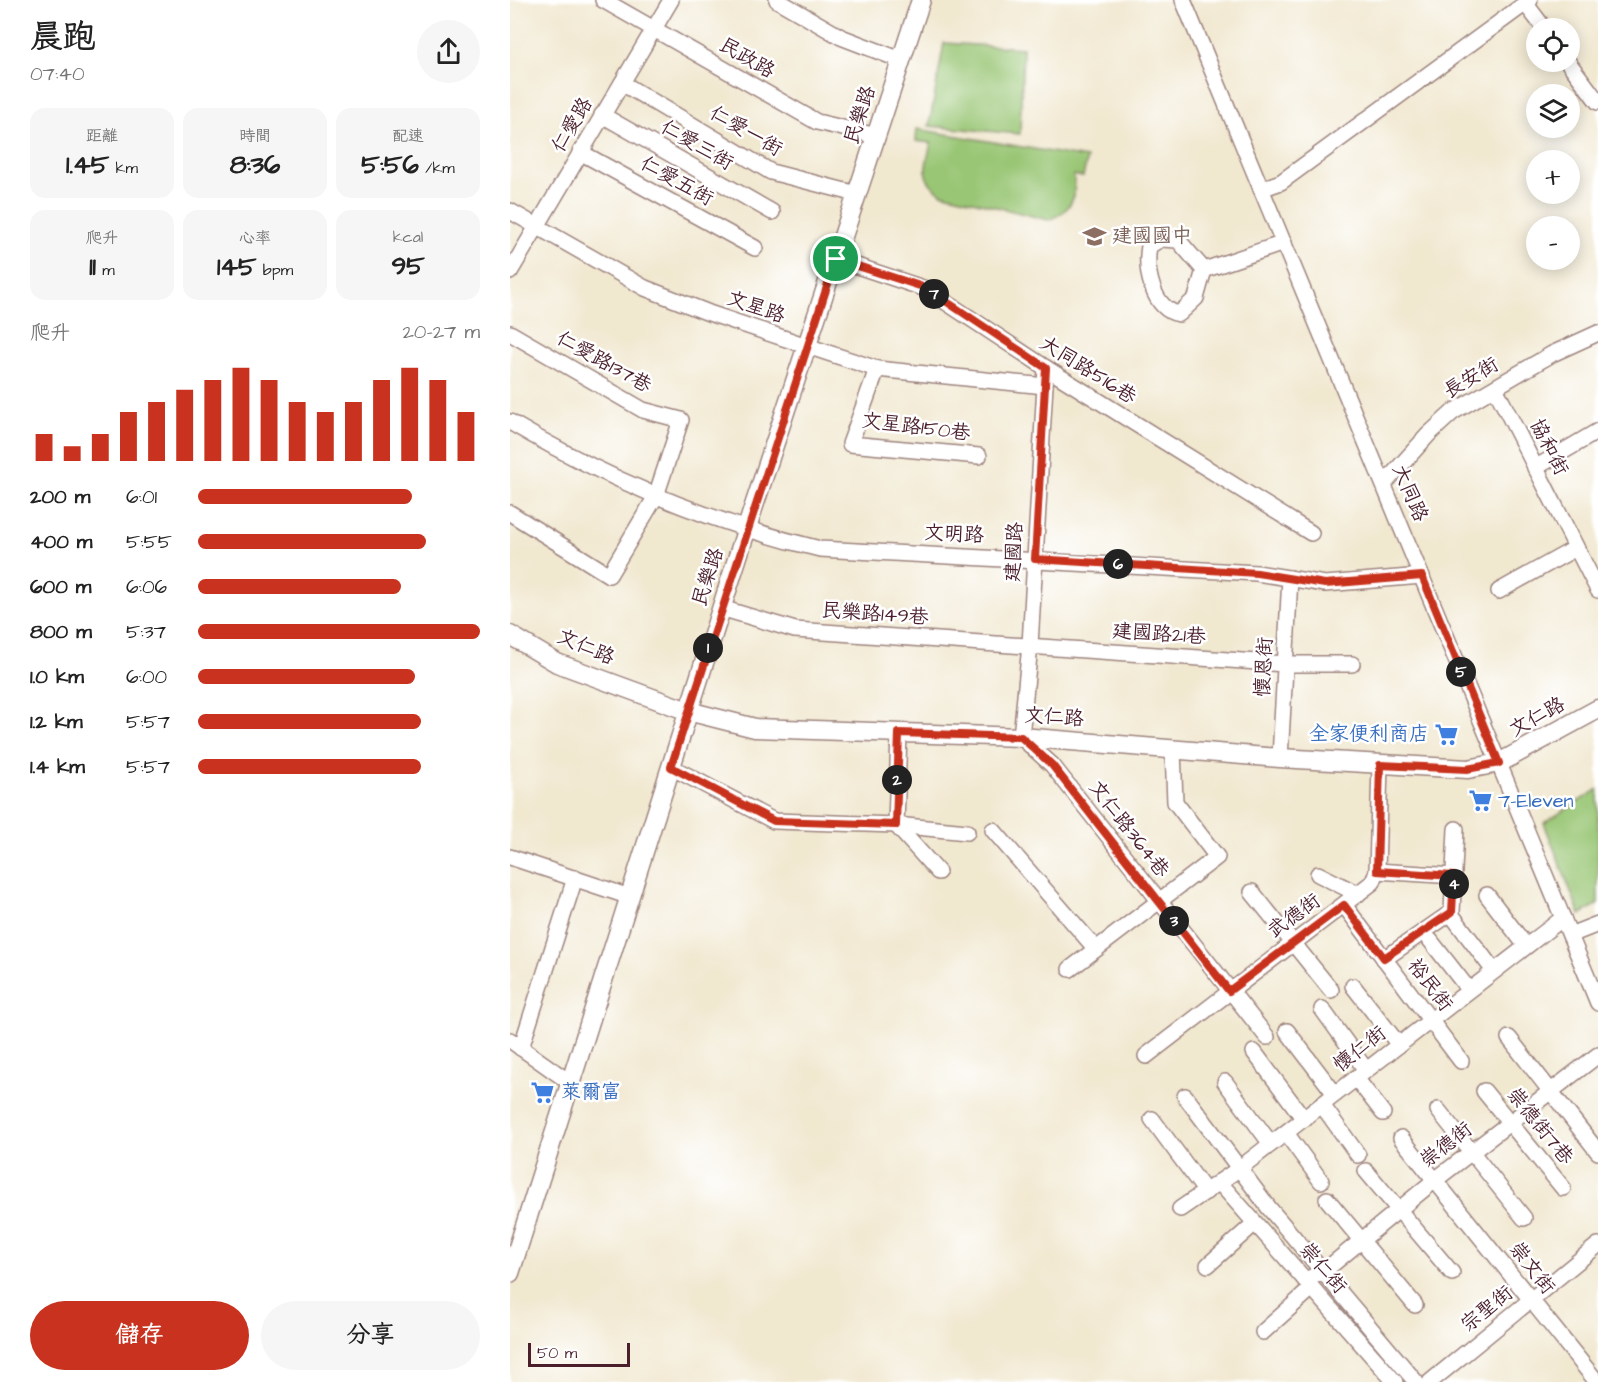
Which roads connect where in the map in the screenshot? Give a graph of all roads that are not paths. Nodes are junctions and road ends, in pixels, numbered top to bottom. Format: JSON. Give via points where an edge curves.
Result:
{"nodes":[{"id":1,"x":603,"y":0,"type":"edge"},
{"id":2,"x":670,"y":0,"type":"edge"},
{"id":3,"x":777,"y":0,"type":"edge"},
{"id":4,"x":921,"y":0,"type":"edge"},
{"id":5,"x":1183,"y":0,"type":"edge"},
{"id":6,"x":1528,"y":2,"type":"edge"},
{"id":7,"x":1538,"y":18,"type":"edge"},
{"id":8,"x":654,"y":29,"type":"junction"},
{"id":9,"x":902,"y":60,"type":"junction"},
{"id":10,"x":1576,"y":72,"type":"edge"},
{"id":11,"x":622,"y":83,"type":"junction"},
{"id":12,"x":1598,"y":102,"type":"edge"},
{"id":13,"x":602,"y":115,"type":"junction"},
{"id":14,"x":877,"y":136,"type":"junction"},
{"id":15,"x":580,"y":152,"type":"junction"},
{"id":16,"x":1261,"y":189,"type":"junction"},
{"id":17,"x":857,"y":194,"type":"junction"},
{"id":18,"x":510,"y":211,"type":"edge"},
{"id":19,"x":772,"y":212,"type":"dead end"},
{"id":20,"x":535,"y":226,"type":"junction"},
{"id":21,"x":1284,"y":243,"type":"junction"},
{"id":22,"x":755,"y":248,"type":"dead end"},
{"id":23,"x":836,"y":259,"type":"junction"},
{"id":24,"x":1204,"y":270,"type":"junction"},
{"id":25,"x":510,"y":272,"type":"edge"},
{"id":26,"x":510,"y":333,"type":"edge"},
{"id":27,"x":1598,"y":333,"type":"edge"},
{"id":28,"x":807,"y":346,"type":"junction"},
{"id":29,"x":1046,"y":368,"type":"junction"},
{"id":30,"x":877,"y":369,"type":"junction"},
{"id":31,"x":1045,"y":386,"type":"junction"},
{"id":32,"x":1495,"y":388,"type":"junction"},
{"id":33,"x":510,"y":422,"type":"edge"},
{"id":34,"x":1598,"y":431,"type":"edge"},
{"id":35,"x":979,"y":456,"type":"dead end"},
{"id":36,"x":1535,"y":468,"type":"junction"},
{"id":37,"x":1384,"y":484,"type":"junction"},
{"id":38,"x":656,"y":496,"type":"junction"},
{"id":39,"x":510,"y":513,"type":"edge"},
{"id":40,"x":747,"y":528,"type":"junction"},
{"id":41,"x":1311,"y":533,"type":"dead end"},
{"id":42,"x":1576,"y":548,"type":"junction"},
{"id":43,"x":1035,"y":559,"type":"junction"},
{"id":44,"x":1422,"y":576,"type":"junction"},
{"id":45,"x":1290,"y":578,"type":"junction"},
{"id":46,"x":1598,"y":590,"type":"edge"},
{"id":47,"x":1499,"y":591,"type":"dead end"},
{"id":48,"x":721,"y":608,"type":"junction"},
{"id":49,"x":510,"y":635,"type":"edge"},
{"id":50,"x":1030,"y":645,"type":"junction"},
{"id":51,"x":1285,"y":664,"type":"junction"},
{"id":52,"x":1352,"y":664,"type":"dead end"},
{"id":53,"x":1598,"y":709,"type":"edge"},
{"id":54,"x":688,"y":711,"type":"junction"},
{"id":55,"x":899,"y":733,"type":"junction"},
{"id":56,"x":1021,"y":737,"type":"junction"},
{"id":57,"x":1173,"y":750,"type":"junction"},
{"id":58,"x":1280,"y":758,"type":"junction"},
{"id":59,"x":1499,"y":763,"type":"junction"},
{"id":60,"x":1380,"y":765,"type":"junction"},
{"id":61,"x":671,"y":767,"type":"junction"},
{"id":62,"x":896,"y":825,"type":"junction"},
{"id":63,"x":1456,"y":829,"type":"dead end"},
{"id":64,"x":993,"y":830,"type":"dead end"},
{"id":65,"x":967,"y":832,"type":"dead end"},
{"id":66,"x":510,"y":856,"type":"edge"},
{"id":67,"x":1377,"y":871,"type":"junction"},
{"id":68,"x":938,"y":872,"type":"dead end"},
{"id":69,"x":1317,"y":874,"type":"dead end"},
{"id":70,"x":1454,"y":876,"type":"junction"},
{"id":71,"x":575,"y":878,"type":"junction"},
{"id":72,"x":1252,"y":892,"type":"dead end"},
{"id":73,"x":1358,"y":894,"type":"junction"},
{"id":74,"x":1487,"y":895,"type":"dead end"},
{"id":75,"x":630,"y":897,"type":"junction"},
{"id":76,"x":1159,"y":901,"type":"junction"},
{"id":77,"x":1344,"y":905,"type":"junction"},
{"id":78,"x":1454,"y":918,"type":"dead end"},
{"id":79,"x":1563,"y":918,"type":"junction"},
{"id":80,"x":1598,"y":924,"type":"edge"},
{"id":81,"x":1570,"y":935,"type":"junction"},
{"id":82,"x":1430,"y":940,"type":"dead end"},
{"id":83,"x":1295,"y":942,"type":"junction"},
{"id":84,"x":1526,"y":946,"type":"junction"},
{"id":85,"x":1096,"y":949,"type":"junction"},
{"id":86,"x":1384,"y":958,"type":"junction"},
{"id":87,"x":1070,"y":969,"type":"dead end"},
{"id":88,"x":1494,"y":971,"type":"junction"},
{"id":89,"x":1353,"y":986,"type":"dead end"},
{"id":90,"x":1331,"y":990,"type":"dead end"},
{"id":91,"x":1469,"y":990,"type":"junction"},
{"id":92,"x":1229,"y":991,"type":"junction"},
{"id":93,"x":1598,"y":1003,"type":"edge"},
{"id":94,"x":1322,"y":1009,"type":"dead end"},
{"id":95,"x":1430,"y":1020,"type":"junction"},
{"id":96,"x":1287,"y":1031,"type":"dead end"},
{"id":97,"x":1267,"y":1037,"type":"dead end"},
{"id":98,"x":1509,"y":1038,"type":"dead end"},
{"id":99,"x":516,"y":1044,"type":"edge"},
{"id":100,"x":1399,"y":1045,"type":"junction"},
{"id":101,"x":1254,"y":1052,"type":"dead end"},
{"id":102,"x":1598,"y":1055,"type":"edge"},
{"id":103,"x":1146,"y":1056,"type":"dead end"},
{"id":104,"x":1461,"y":1061,"type":"dead end"},
{"id":105,"x":1361,"y":1074,"type":"junction"},
{"id":106,"x":1225,"y":1082,"type":"dead end"},
{"id":107,"x":572,"y":1084,"type":"junction"},
{"id":108,"x":1484,"y":1091,"type":"dead end"},
{"id":109,"x":1551,"y":1091,"type":"junction"},
{"id":110,"x":1335,"y":1094,"type":"junction"},
{"id":111,"x":1185,"y":1096,"type":"dead end"},
{"id":112,"x":1322,"y":1105,"type":"junction"},
{"id":113,"x":1438,"y":1110,"type":"dead end"},
{"id":114,"x":1383,"y":1113,"type":"dead end"},
{"id":115,"x":1152,"y":1119,"type":"dead end"},
{"id":116,"x":1304,"y":1119,"type":"junction"},
{"id":117,"x":1510,"y":1123,"type":"junction"},
{"id":118,"x":1286,"y":1133,"type":"junction"},
{"id":119,"x":1401,"y":1138,"type":"dead end"},
{"id":120,"x":1270,"y":1144,"type":"junction"},
{"id":121,"x":1472,"y":1152,"type":"junction"},
{"id":122,"x":1598,"y":1152,"type":"edge"},
{"id":123,"x":1358,"y":1155,"type":"dead end"},
{"id":124,"x":1240,"y":1168,"type":"junction"},
{"id":125,"x":1366,"y":1171,"type":"dead end"},
{"id":126,"x":1436,"y":1180,"type":"junction"},
{"id":127,"x":1321,"y":1181,"type":"dead end"},
{"id":128,"x":1220,"y":1182,"type":"junction"},
{"id":129,"x":1563,"y":1188,"type":"dead end"},
{"id":130,"x":1206,"y":1192,"type":"junction"},
{"id":131,"x":1327,"y":1199,"type":"dead end"},
{"id":132,"x":1180,"y":1209,"type":"dead end"},
{"id":133,"x":1399,"y":1210,"type":"junction"},
{"id":134,"x":1524,"y":1218,"type":"dead end"},
{"id":135,"x":1256,"y":1224,"type":"junction"},
{"id":136,"x":1362,"y":1241,"type":"junction"},
{"id":137,"x":1598,"y":1245,"type":"edge"},
{"id":138,"x":1208,"y":1265,"type":"dead end"},
{"id":139,"x":1323,"y":1272,"type":"junction"},
{"id":140,"x":510,"y":1273,"type":"edge"},
{"id":141,"x":1452,"y":1273,"type":"dead end"},
{"id":142,"x":1309,"y":1284,"type":"junction"},
{"id":143,"x":1531,"y":1301,"type":"junction"},
{"id":144,"x":1415,"y":1305,"type":"dead end"},
{"id":145,"x":1263,"y":1332,"type":"dead end"},
{"id":146,"x":1595,"y":1380,"type":"edge"},
{"id":147,"x":1395,"y":1382,"type":"edge"},
{"id":148,"x":1416,"y":1382,"type":"edge"},
{"id":149,"x":1430,"y":1382,"type":"edge"}],
"edges":[{"from":1,"to":8,"type":"street","name":"民政路"},
{"from":2,"to":8,"type":"street","name":"仁愛路"},
{"from":3,"to":9,"type":"street","via":[[841,37]]},
{"from":4,"to":9,"type":"main road","name":"民樂路"},
{"from":5,"to":16,"type":"street","name":"大同路"},
{"from":6,"to":7,"type":"street"},
{"from":6,"to":16,"type":"street","via":[[1281,182]]},
{"from":8,"to":11,"type":"street","name":"仁愛路"},
{"from":8,"to":14,"type":"street","name":"民政路","via":[[817,122]]},
{"from":9,"to":14,"type":"main road","name":"民樂路"},
{"from":10,"to":12,"type":"street"},
{"from":11,"to":13,"type":"street","name":"仁愛路"},
{"from":11,"to":17,"type":"street","name":"仁愛一街","via":[[771,172]]},
{"from":13,"to":15,"type":"street","name":"仁愛路"},
{"from":13,"to":19,"type":"street","name":"仁愛三街"},
{"from":14,"to":17,"type":"main road","name":"民樂路"},
{"from":15,"to":20,"type":"street","name":"仁愛路"},
{"from":15,"to":22,"type":"street","name":"仁愛五街"},
{"from":16,"to":21,"type":"street","name":"大同路"},
{"from":17,"to":23,"type":"main road","name":"民樂路"},
{"from":18,"to":20,"type":"street","name":"文星路"},
{"from":20,"to":25,"type":"street","name":"仁愛路"},
{"from":20,"to":28,"type":"street","name":"文星路","via":[[645,288]]},
{"from":21,"to":24,"type":"street"},
{"from":21,"to":37,"type":"street","name":"大同路"},
{"from":23,"to":28,"type":"main road","name":"民樂路"},
{"from":23,"to":29,"type":"street","name":"大同路516巷","via":[[926,288]]},
{"from":24,"to":24,"type":"street","via":[[1178,240],[1161,239],[1149,246],[1146,264],[1152,284],[1171,313],[1179,314],[1196,298]]},
{"from":26,"to":38,"type":"street","name":"仁愛路137巷","via":[[643,410],[681,420]]},
{"from":27,"to":32,"type":"street","name":"長安街","via":[[1552,354]]},
{"from":28,"to":30,"type":"street","name":"文星路"},
{"from":28,"to":40,"type":"main road","name":"民樂路"},
{"from":29,"to":31,"type":"street","name":"建國路"},
{"from":29,"to":41,"type":"street","name":"大同路516巷"},
{"from":30,"to":31,"type":"street","name":"文星路"},
{"from":30,"to":35,"type":"street","name":"文星路150巷","via":[[850,444]]},
{"from":31,"to":43,"type":"street","name":"建國路"},
{"from":32,"to":36,"type":"street","name":"協和街"},
{"from":32,"to":37,"type":"street","name":"長安街","via":[[1453,412]]},
{"from":33,"to":38,"type":"street","name":"文明路","via":[[601,472]]},
{"from":34,"to":36,"type":"street"},
{"from":36,"to":42,"type":"street","name":"協和街"},
{"from":37,"to":44,"type":"street","name":"大同路"},
{"from":38,"to":39,"type":"street","via":[[609,575]]},
{"from":38,"to":40,"type":"street","name":"文明路"},
{"from":40,"to":43,"type":"street","name":"文明路","via":[[820,549]]},
{"from":40,"to":48,"type":"main road","name":"民樂路"},
{"from":42,"to":46,"type":"street","name":"協和街"},
{"from":42,"to":47,"type":"street"},
{"from":43,"to":45,"type":"street","name":"文明路"},
{"from":43,"to":50,"type":"street","name":"建國路"},
{"from":44,"to":45,"type":"street","name":"文明路","via":[[1325,584]]},
{"from":44,"to":59,"type":"street","name":"大同路"},
{"from":45,"to":51,"type":"street","name":"懷恩街"},
{"from":48,"to":50,"type":"street","name":"民樂路149巷","via":[[795,630]]},
{"from":48,"to":54,"type":"main road","name":"民樂路"},
{"from":49,"to":54,"type":"main road","name":"文仁路","via":[[557,663]]},
{"from":50,"to":51,"type":"street","name":"建國路21巷"},
{"from":50,"to":56,"type":"street","name":"建國路"},
{"from":51,"to":52,"type":"street","name":"建國路21巷"},
{"from":51,"to":58,"type":"street","name":"懷恩街"},
{"from":53,"to":59,"type":"main road","name":"文仁路"},
{"from":54,"to":55,"type":"main road","name":"文仁路","via":[[755,728]]},
{"from":54,"to":61,"type":"main road","name":"民樂路"},
{"from":55,"to":56,"type":"main road","name":"文仁路"},
{"from":55,"to":62,"type":"street"},
{"from":56,"to":57,"type":"main road","name":"文仁路"},
{"from":56,"to":76,"type":"street","name":"文仁路364巷","via":[[1052,765]]},
{"from":57,"to":58,"type":"main road","name":"文仁路"},
{"from":57,"to":76,"type":"street","via":[[1175,802],[1217,857]]},
{"from":58,"to":60,"type":"main road","name":"文仁路"},
{"from":59,"to":60,"type":"main road","name":"文仁路","via":[[1467,769]]},
{"from":59,"to":79,"type":"street","name":"大同路"},
{"from":60,"to":67,"type":"street"},
{"from":61,"to":62,"type":"street","via":[[774,821]]},
{"from":61,"to":75,"type":"main road","name":"民樂路"},
{"from":62,"to":65,"type":"street"},
{"from":62,"to":68,"type":"street"},
{"from":63,"to":70,"type":"street"},
{"from":64,"to":85,"type":"street"},
{"from":66,"to":71,"type":"street"},
{"from":67,"to":70,"type":"street"},
{"from":67,"to":73,"type":"street","name":"武德街","via":[[1373,882]]},
{"from":69,"to":73,"type":"street"},
{"from":70,"to":86,"type":"street","via":[[1452,912]]},
{"from":71,"to":75,"type":"street"},
{"from":71,"to":99,"type":"street"},
{"from":72,"to":83,"type":"street"},
{"from":73,"to":77,"type":"street","name":"武德街"},
{"from":74,"to":84,"type":"street"},
{"from":75,"to":107,"type":"main road","name":"民樂路"},
{"from":76,"to":85,"type":"street"},
{"from":76,"to":92,"type":"street","name":"文仁路364巷"},
{"from":77,"to":83,"type":"street","name":"武德街"},
{"from":77,"to":86,"type":"street","name":"裕民街"},
{"from":78,"to":88,"type":"street"},
{"from":79,"to":81,"type":"street","name":"大同路"},
{"from":79,"to":84,"type":"street","name":"懷仁街"},
{"from":80,"to":81,"type":"street"},
{"from":81,"to":93,"type":"street","name":"大同路"},
{"from":82,"to":91,"type":"street"},
{"from":83,"to":90,"type":"street"},
{"from":83,"to":92,"type":"street","name":"武德街"},
{"from":84,"to":88,"type":"street","name":"懷仁街"},
{"from":85,"to":87,"type":"street"},
{"from":86,"to":95,"type":"street","name":"裕民街"},
{"from":88,"to":91,"type":"street","name":"懷仁街"},
{"from":89,"to":100,"type":"street"},
{"from":91,"to":95,"type":"street","name":"懷仁街"},
{"from":92,"to":97,"type":"street","name":"文仁路364巷"},
{"from":92,"to":103,"type":"street","name":"武德街"},
{"from":94,"to":105,"type":"street"},
{"from":95,"to":100,"type":"street","name":"懷仁街"},
{"from":95,"to":104,"type":"street","name":"裕民街"},
{"from":96,"to":110,"type":"street"},
{"from":98,"to":109,"type":"street"},
{"from":99,"to":107,"type":"street"},
{"from":100,"to":105,"type":"street","name":"懷仁街"},
{"from":101,"to":116,"type":"street"},
{"from":102,"to":109,"type":"street","name":"崇德街"},
{"from":105,"to":110,"type":"street","name":"懷仁街"},
{"from":105,"to":114,"type":"street"},
{"from":106,"to":120,"type":"street"},
{"from":107,"to":140,"type":"main road","name":"民樂路"},
{"from":108,"to":117,"type":"street","name":"崇德街7巷"},
{"from":109,"to":117,"type":"street","name":"崇德街"},
{"from":109,"to":122,"type":"street"},
{"from":110,"to":112,"type":"street","name":"懷仁街"},
{"from":111,"to":124,"type":"street"},
{"from":112,"to":116,"type":"street","name":"懷仁街"},
{"from":112,"to":123,"type":"street"},
{"from":113,"to":121,"type":"street"},
{"from":115,"to":130,"type":"street"},
{"from":116,"to":118,"type":"street","name":"懷仁街"},
{"from":117,"to":121,"type":"street","name":"崇德街"},
{"from":117,"to":129,"type":"street","name":"崇德街7巷"},
{"from":118,"to":120,"type":"street","name":"懷仁街"},
{"from":118,"to":127,"type":"street"},
{"from":119,"to":126,"type":"street","name":"崇文街"},
{"from":120,"to":124,"type":"street","name":"懷仁街"},
{"from":121,"to":126,"type":"street","name":"崇德街"},
{"from":121,"to":134,"type":"street"},
{"from":124,"to":128,"type":"street","name":"懷仁街"},
{"from":124,"to":139,"type":"street"},
{"from":125,"to":133,"type":"street"},
{"from":126,"to":133,"type":"street","name":"崇德街"},
{"from":126,"to":143,"type":"street","name":"崇文街"},
{"from":128,"to":130,"type":"street","name":"懷仁街"},
{"from":128,"to":135,"type":"street","name":"崇仁街"},
{"from":130,"to":132,"type":"street","name":"懷仁街"},
{"from":131,"to":136,"type":"street"},
{"from":133,"to":136,"type":"street","name":"崇德街"},
{"from":133,"to":141,"type":"street"},
{"from":135,"to":138,"type":"street"},
{"from":135,"to":142,"type":"street","name":"崇仁街"},
{"from":136,"to":139,"type":"street","name":"崇德街"},
{"from":136,"to":144,"type":"street"},
{"from":137,"to":143,"type":"street","name":"宗聖街"},
{"from":139,"to":142,"type":"street","name":"崇德街"},
{"from":139,"to":148,"type":"street"},
{"from":142,"to":145,"type":"street","name":"崇德街"},
{"from":142,"to":147,"type":"street","name":"崇仁街"},
{"from":143,"to":146,"type":"street","name":"崇文街"},
{"from":143,"to":149,"type":"street","name":"宗聖街"}]}
